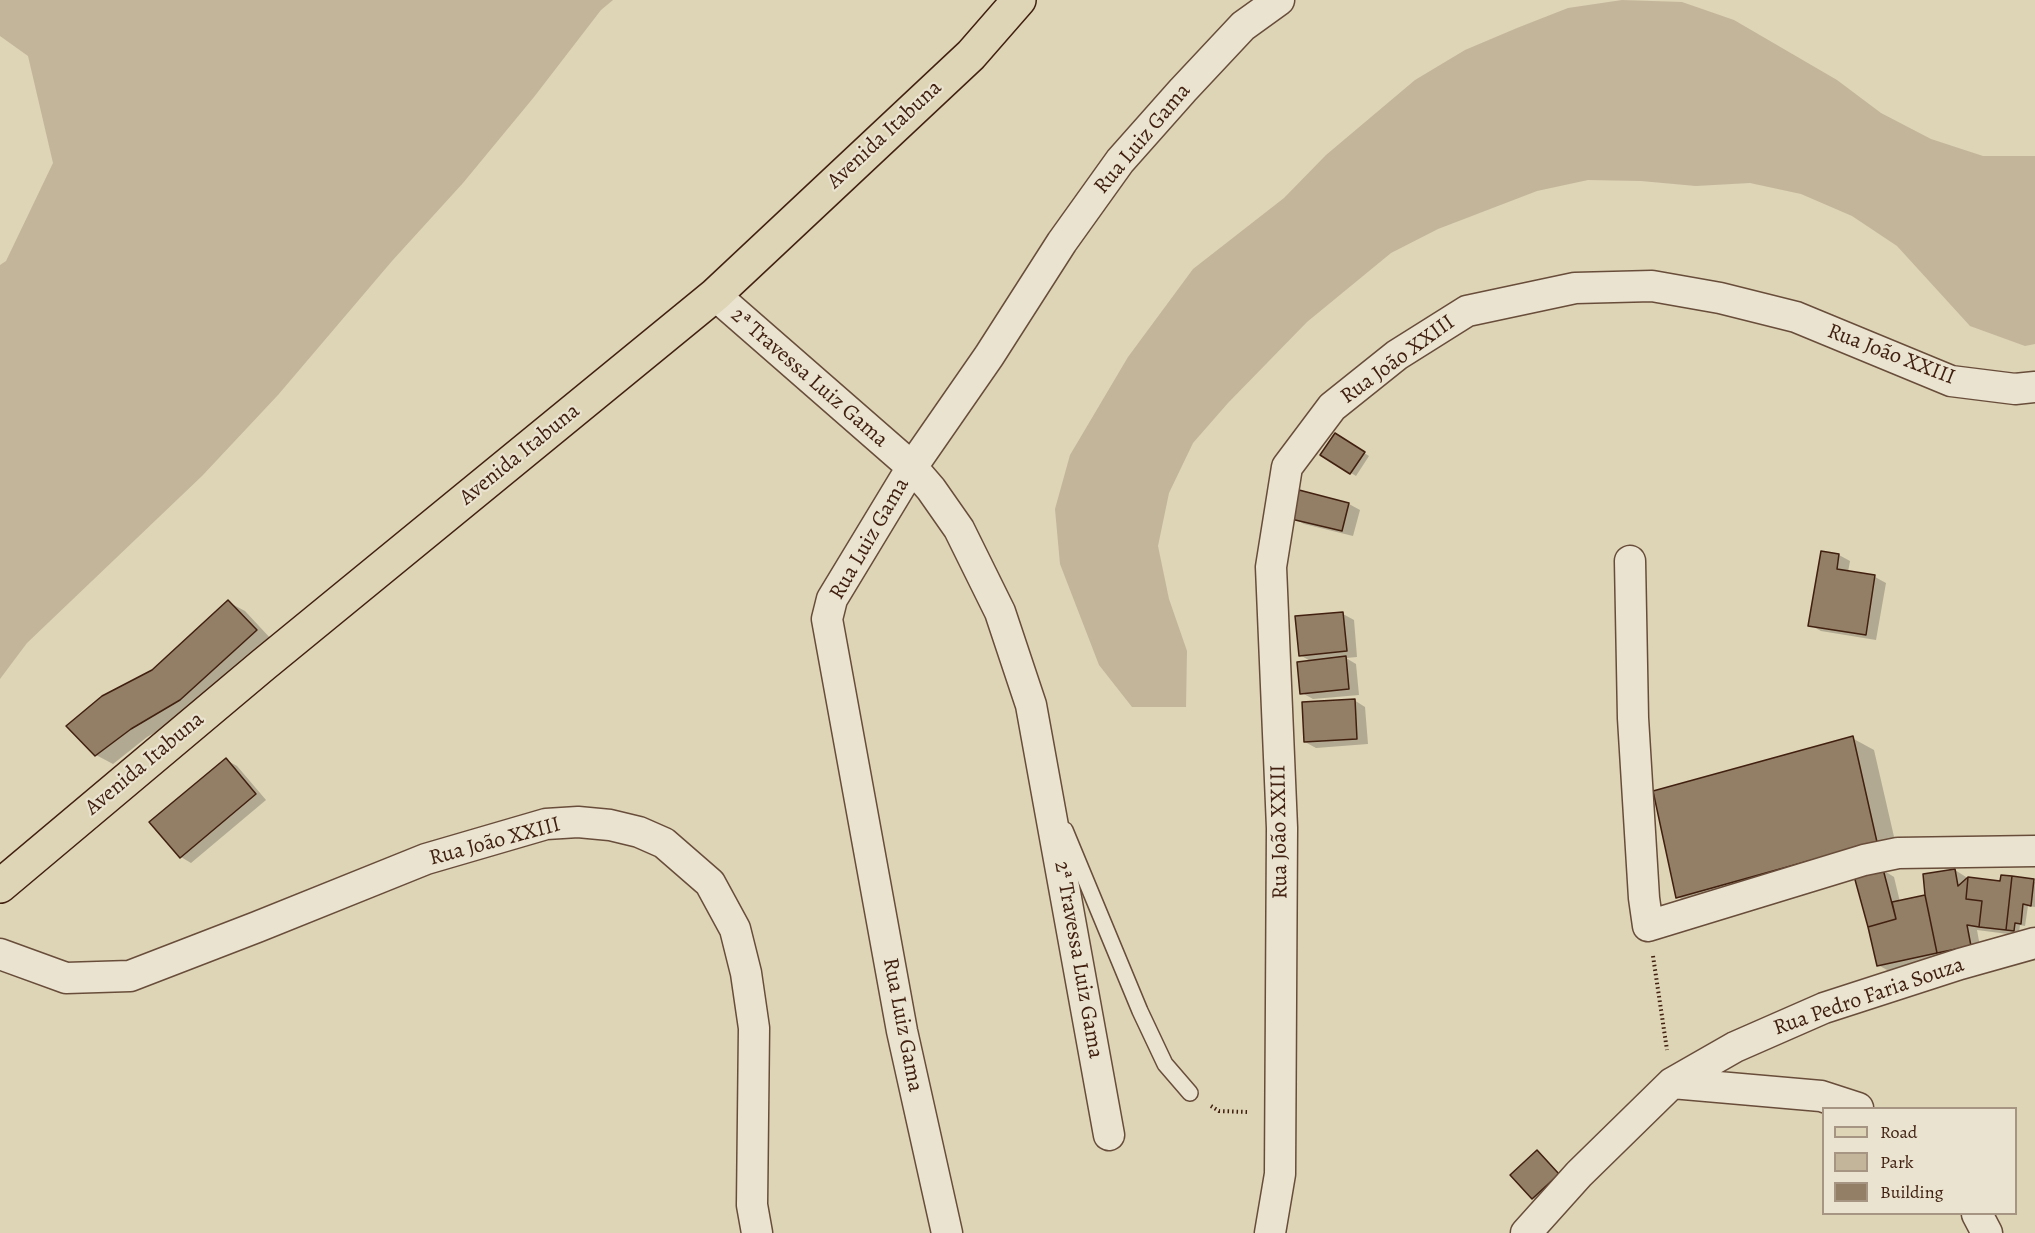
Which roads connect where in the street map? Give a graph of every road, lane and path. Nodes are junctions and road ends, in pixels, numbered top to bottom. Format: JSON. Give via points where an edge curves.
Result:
{"nodes":[{"id":1,"x":1019,"y":0,"type":"edge"},
{"id":2,"x":1279,"y":0,"type":"edge"},
{"id":3,"x":715,"y":294,"type":"junction"},
{"id":4,"x":2035,"y":387,"type":"edge"},
{"id":5,"x":912,"y":467,"type":"junction"},
{"id":6,"x":1630,"y":561,"type":"dead end"},
{"id":7,"x":1047,"y":785,"type":"junction"},
{"id":8,"x":2035,"y":851,"type":"edge"},
{"id":9,"x":0,"y":886,"type":"edge"},
{"id":10,"x":1648,"y":926,"type":"junction"},
{"id":11,"x":2035,"y":943,"type":"edge"},
{"id":12,"x":0,"y":954,"type":"edge"},
{"id":13,"x":1672,"y":1083,"type":"junction"},
{"id":14,"x":1190,"y":1093,"type":"joint"},
{"id":15,"x":1855,"y":1107,"type":"edge"},
{"id":16,"x":1281,"y":1113,"type":"junction"},
{"id":17,"x":1109,"y":1135,"type":"dead end"},
{"id":18,"x":1978,"y":1215,"type":"edge"},
{"id":19,"x":757,"y":1233,"type":"edge"},
{"id":20,"x":947,"y":1233,"type":"edge"},
{"id":21,"x":1270,"y":1233,"type":"edge"},
{"id":22,"x":1526,"y":1233,"type":"edge"},
{"id":23,"x":1987,"y":1233,"type":"edge"}],
"edges":[{"from":1,"to":3,"type":"main road","name":"Avenida Itabuna","via":[[972,55]]},
{"from":2,"to":5,"type":"street","name":"Rua Luiz Gama","via":[[1243,26],[1120,161]]},
{"from":3,"to":5,"type":"street","name":"2ª Travessa Luiz Gama"},
{"from":3,"to":9,"type":"main road","name":"Avenida Itabuna"},
{"from":4,"to":16,"type":"street","name":"Rua João XXIII","via":[[2015,389],[1952,381],[1796,317],[1720,298],[1652,286],[1608,287],[1575,288],[1467,311],[1397,355],[1332,407],[1287,467],[1272,567],[1282,828]]},
{"from":5,"to":7,"type":"street","name":"2ª Travessa Luiz Gama","via":[[959,529],[1000,612],[1031,705]]},
{"from":5,"to":20,"type":"street","name":"Rua Luiz Gama","via":[[831,599],[827,619],[902,1031]]},
{"from":6,"to":10,"type":"street","via":[[1633,718]]},
{"from":7,"to":14,"type":"lane","name":"2ª Travessa Luiz Gama","via":[[1140,1011],[1165,1064]]},
{"from":7,"to":17,"type":"street","name":"2ª Travessa Luiz Gama"},
{"from":8,"to":10,"type":"street","via":[[1898,854],[1864,860]]},
{"from":10,"to":13,"type":"path"},
{"from":11,"to":13,"type":"street","name":"Rua Pedro Faria Souza","via":[[1824,1008],[1735,1047]]},
{"from":12,"to":19,"type":"street","name":"Rua João XXIII","via":[[66,978],[130,976],[426,859],[546,824],[578,822],[639,832],[664,843],[710,883],[735,929],[754,1028],[752,1205]]},
{"from":13,"to":15,"type":"street","via":[[1821,1096]]},
{"from":13,"to":22,"type":"street","name":"Rua Pedro Faria Souza","via":[[1579,1174]]},
{"from":14,"to":16,"type":"path","via":[[1219,1111]]},
{"from":16,"to":21,"type":"street","name":"Rua João XXIII","via":[[1280,1174]]},
{"from":18,"to":23,"type":"street"}]}
